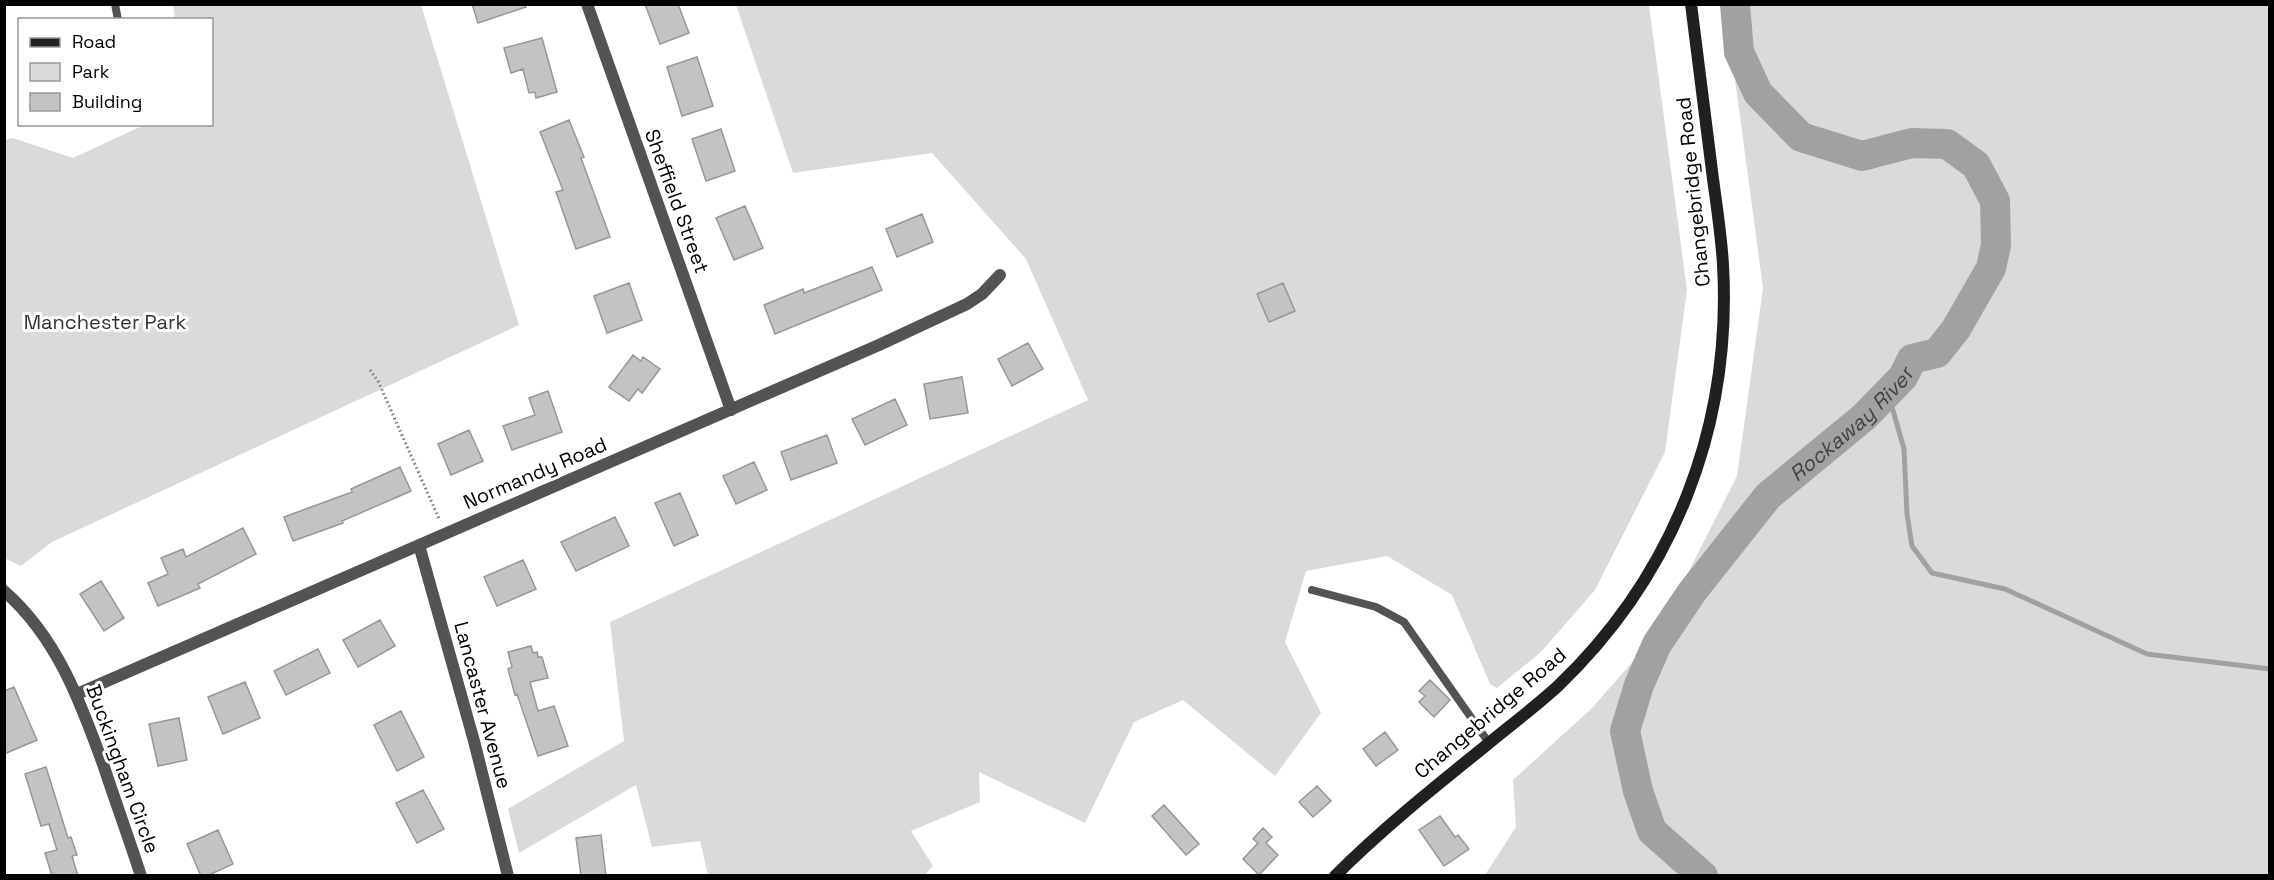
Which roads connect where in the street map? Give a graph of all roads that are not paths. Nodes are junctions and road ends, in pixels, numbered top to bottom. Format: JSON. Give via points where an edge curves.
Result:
{"nodes":[{"id":1,"x":587,"y":4,"type":"edge"},
{"id":2,"x":1691,"y":4,"type":"edge"},
{"id":3,"x":1000,"y":275,"type":"dead end"},
{"id":4,"x":731,"y":410,"type":"junction"},
{"id":5,"x":419,"y":545,"type":"junction"},
{"id":6,"x":1312,"y":590,"type":"dead end"},
{"id":7,"x":4,"y":591,"type":"edge"},
{"id":8,"x":77,"y":694,"type":"junction"},
{"id":9,"x":1489,"y":743,"type":"junction"},
{"id":10,"x":141,"y":876,"type":"edge"},
{"id":11,"x":508,"y":876,"type":"edge"},
{"id":12,"x":1335,"y":876,"type":"edge"}],
"edges":[{"from":1,"to":4,"type":"street","name":"Sheffield Street"},
{"from":2,"to":9,"type":"main road","name":"Changebridge Road","via":[[1723,266],[1720,368],[1702,457],[1667,541],[1619,618],[1558,685]]},
{"from":3,"to":4,"type":"street","name":"Normandy Road","via":[[968,304]]},
{"from":4,"to":5,"type":"street","name":"Normandy Road"},
{"from":5,"to":8,"type":"street","name":"Normandy Road"},
{"from":5,"to":11,"type":"street","name":"Lancaster Avenue"},
{"from":6,"to":9,"type":"lane","via":[[1376,607],[1404,622]]},
{"from":7,"to":8,"type":"street","name":"Buckingham Circle","via":[[37,624]]},
{"from":8,"to":10,"type":"street","name":"Buckingham Circle"},
{"from":9,"to":12,"type":"main road","name":"Changebridge Road"}]}
